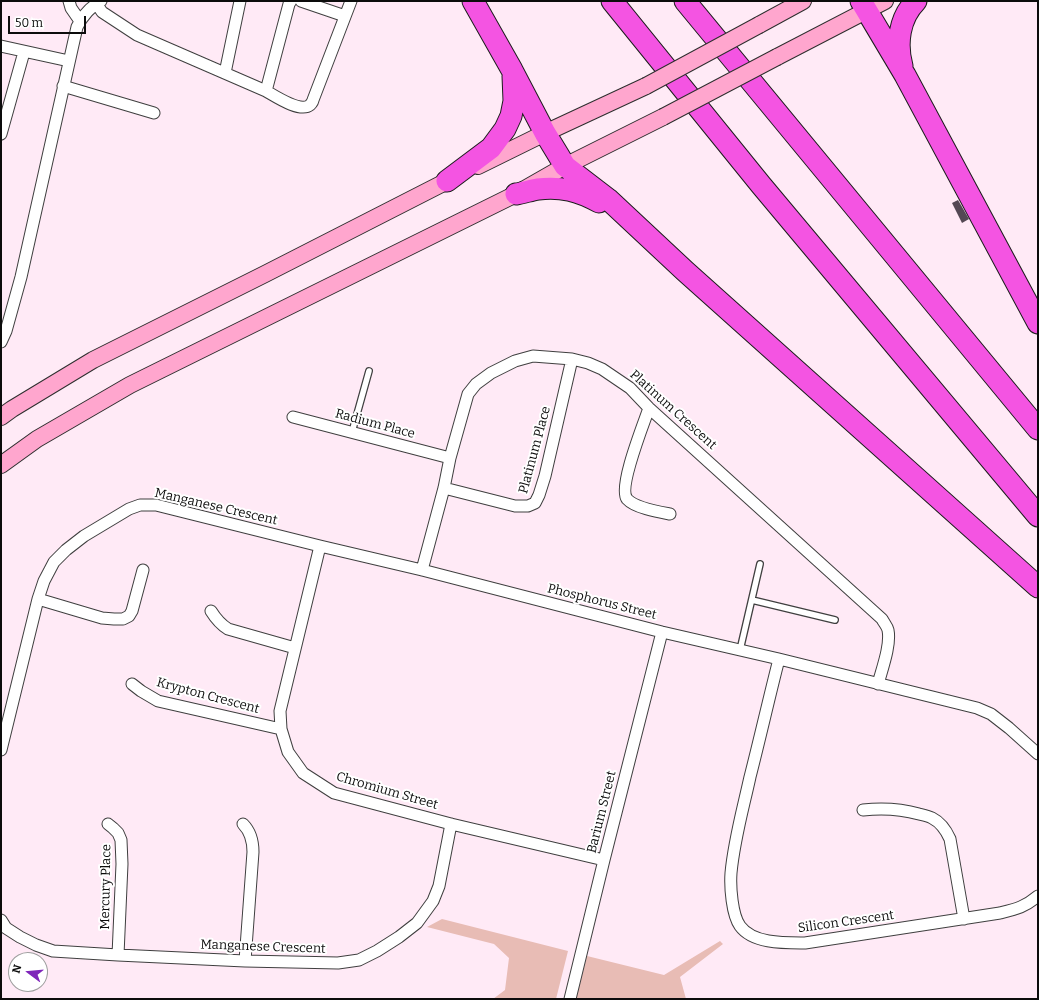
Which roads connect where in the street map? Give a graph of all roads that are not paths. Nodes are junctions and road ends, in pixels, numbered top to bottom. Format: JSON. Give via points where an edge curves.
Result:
{"nodes":[{"id":1,"x":69,"y":1,"type":"edge"},
{"id":2,"x":240,"y":1,"type":"edge"},
{"id":3,"x":291,"y":1,"type":"edge"},
{"id":4,"x":301,"y":1,"type":"edge"},
{"id":5,"x":351,"y":1,"type":"edge"},
{"id":6,"x":473,"y":1,"type":"edge"},
{"id":7,"x":612,"y":1,"type":"edge"},
{"id":8,"x":686,"y":1,"type":"edge"},
{"id":9,"x":803,"y":1,"type":"edge"},
{"id":10,"x":885,"y":1,"type":"edge"},
{"id":11,"x":916,"y":1,"type":"edge"},
{"id":12,"x":98,"y":2,"type":"edge"},
{"id":13,"x":863,"y":6,"type":"edge"},
{"id":14,"x":345,"y":16,"type":"junction"},
{"id":15,"x":80,"y":21,"type":"junction"},
{"id":16,"x":1,"y":46,"type":"edge"},
{"id":17,"x":24,"y":52,"type":"junction"},
{"id":18,"x":69,"y":61,"type":"junction"},
{"id":19,"x":512,"y":70,"type":"junction"},
{"id":20,"x":225,"y":73,"type":"junction"},
{"id":21,"x":905,"y":75,"type":"junction"},
{"id":22,"x":64,"y":86,"type":"junction"},
{"id":23,"x":266,"y":91,"type":"junction"},
{"id":24,"x":154,"y":113,"type":"dead end"},
{"id":25,"x":545,"y":133,"type":"junction"},
{"id":26,"x":1,"y":134,"type":"edge"},
{"id":27,"x":565,"y":166,"type":"junction"},
{"id":28,"x":447,"y":181,"type":"junction"},
{"id":29,"x":516,"y":194,"type":"junction"},
{"id":30,"x":625,"y":215,"type":"junction"},
{"id":31,"x":1038,"y":323,"type":"edge"},
{"id":32,"x":3,"y":330,"type":"edge"},
{"id":33,"x":1,"y":342,"type":"edge"},
{"id":34,"x":572,"y":359,"type":"junction"},
{"id":35,"x":369,"y":371,"type":"dead end"},
{"id":36,"x":649,"y":408,"type":"junction"},
{"id":37,"x":1,"y":417,"type":"edge"},
{"id":38,"x":294,"y":417,"type":"dead end"},
{"id":39,"x":1038,"y":429,"type":"edge"},
{"id":40,"x":352,"y":432,"type":"junction"},
{"id":41,"x":450,"y":458,"type":"junction"},
{"id":42,"x":1,"y":466,"type":"edge"},
{"id":43,"x":444,"y":488,"type":"junction"},
{"id":44,"x":670,"y":514,"type":"dead end"},
{"id":45,"x":1038,"y":516,"type":"edge"},
{"id":46,"x":320,"y":546,"type":"junction"},
{"id":47,"x":760,"y":564,"type":"dead end"},
{"id":48,"x":143,"y":570,"type":"dead end"},
{"id":49,"x":422,"y":570,"type":"junction"},
{"id":50,"x":1038,"y":587,"type":"edge"},
{"id":51,"x":38,"y":599,"type":"junction"},
{"id":52,"x":752,"y":600,"type":"junction"},
{"id":53,"x":211,"y":611,"type":"dead end"},
{"id":54,"x":835,"y":620,"type":"dead end"},
{"id":55,"x":662,"y":632,"type":"junction"},
{"id":56,"x":295,"y":648,"type":"junction"},
{"id":57,"x":740,"y":650,"type":"junction"},
{"id":58,"x":779,"y":659,"type":"junction"},
{"id":59,"x":132,"y":684,"type":"dead end"},
{"id":60,"x":878,"y":684,"type":"junction"},
{"id":61,"x":281,"y":729,"type":"junction"},
{"id":62,"x":3,"y":736,"type":"edge"},
{"id":63,"x":1,"y":750,"type":"edge"},
{"id":64,"x":1038,"y":754,"type":"edge"},
{"id":65,"x":863,"y":810,"type":"dead end"},
{"id":66,"x":108,"y":824,"type":"dead end"},
{"id":67,"x":243,"y":824,"type":"dead end"},
{"id":68,"x":451,"y":824,"type":"junction"},
{"id":69,"x":604,"y":860,"type":"junction"},
{"id":70,"x":1038,"y":896,"type":"edge"},
{"id":71,"x":964,"y":919,"type":"junction"},
{"id":72,"x":1,"y":920,"type":"edge"},
{"id":73,"x":118,"y":955,"type":"junction"},
{"id":74,"x":245,"y":961,"type":"junction"},
{"id":75,"x":570,"y":999,"type":"edge"}],
"edges":[{"from":1,"to":15,"type":"street"},
{"from":2,"to":20,"type":"street"},
{"from":3,"to":23,"type":"street"},
{"from":4,"to":14,"type":"street"},
{"from":5,"to":14,"type":"street"},
{"from":6,"to":19,"type":"highway"},
{"from":7,"to":45,"type":"highway","via":[[766,191]]},
{"from":8,"to":39,"type":"highway"},
{"from":9,"to":25,"type":"main road","bridge":true,"via":[[646,86]]},
{"from":10,"to":13,"type":"main road"},
{"from":11,"to":21,"type":"highway","via":[[905,16],[900,33],[899,55]]},
{"from":12,"to":15,"type":"street"},
{"from":12,"to":20,"type":"street","via":[[102,12],[137,35]]},
{"from":13,"to":21,"type":"highway"},
{"from":13,"to":27,"type":"main road","bridge":true,"via":[[777,57]]},
{"from":14,"to":23,"type":"street","via":[[311,104],[298,107]]},
{"from":15,"to":18,"type":"street"},
{"from":16,"to":17,"type":"street"},
{"from":17,"to":18,"type":"street"},
{"from":17,"to":26,"type":"street"},
{"from":18,"to":22,"type":"street"},
{"from":19,"to":25,"type":"highway"},
{"from":19,"to":28,"type":"highway","via":[[514,101],[505,129],[491,148]]},
{"from":20,"to":23,"type":"street"},
{"from":21,"to":31,"type":"highway"},
{"from":22,"to":24,"type":"street"},
{"from":22,"to":32,"type":"street","via":[[22,270]]},
{"from":25,"to":27,"type":"highway"},
{"from":25,"to":28,"type":"main road"},
{"from":27,"to":29,"type":"main road"},
{"from":27,"to":30,"type":"highway"},
{"from":28,"to":37,"type":"main road","via":[[93,360]]},
{"from":29,"to":30,"type":"highway","via":[[553,188],[571,190],[586,194]]},
{"from":29,"to":42,"type":"main road","via":[[130,385],[37,439]]},
{"from":30,"to":50,"type":"highway","via":[[685,272]]},
{"from":32,"to":33,"type":"street"},
{"from":34,"to":36,"type":"street","name":"Platinum Crescent","via":[[602,369],[630,388]]},
{"from":34,"to":41,"type":"street","name":"Platinum Crescent","via":[[533,356],[515,361],[476,384],[468,394]]},
{"from":34,"to":43,"type":"street","name":"Platinum Place","via":[[545,476],[535,503],[515,506]]},
{"from":35,"to":40,"type":"lane"},
{"from":36,"to":44,"type":"street","via":[[624,492],[633,503]]},
{"from":36,"to":60,"type":"street","name":"Platinum Crescent","via":[[882,619],[888,630],[888,638]]},
{"from":38,"to":40,"type":"street","name":"Radium Place"},
{"from":40,"to":41,"type":"street","name":"Radium Place"},
{"from":41,"to":43,"type":"street","name":"Platinum Crescent"},
{"from":43,"to":49,"type":"street","name":"Platinum Crescent"},
{"from":46,"to":49,"type":"street","name":"Phosphorus Street"},
{"from":46,"to":51,"type":"street","name":"Manganese Crescent","via":[[156,505],[140,505],[84,536],[66,550],[54,562]]},
{"from":46,"to":56,"type":"street","name":"Chromium Street"},
{"from":47,"to":52,"type":"lane"},
{"from":48,"to":51,"type":"street","via":[[132,612],[123,619],[102,618]]},
{"from":49,"to":55,"type":"street","name":"Phosphorus Street"},
{"from":51,"to":62,"type":"street","name":"Manganese Crescent"},
{"from":52,"to":54,"type":"lane"},
{"from":52,"to":57,"type":"lane"},
{"from":53,"to":56,"type":"street","via":[[216,620],[228,628]]},
{"from":55,"to":57,"type":"street","name":"Phosphorus Street"},
{"from":55,"to":69,"type":"street","name":"Barium Street"},
{"from":56,"to":61,"type":"street","name":"Chromium Street","via":[[280,711]]},
{"from":57,"to":58,"type":"street","name":"Phosphorus Street"},
{"from":58,"to":60,"type":"street","name":"Phosphorus Street"},
{"from":58,"to":71,"type":"street","name":"Silicon Crescent","via":[[739,823],[731,874],[734,916],[739,925],[757,938],[805,943]]},
{"from":59,"to":61,"type":"street","name":"Krypton Crescent","via":[[158,701]]},
{"from":60,"to":64,"type":"street","via":[[977,708],[991,714]]},
{"from":61,"to":68,"type":"street","name":"Chromium Street","via":[[288,752],[303,773],[334,793]]},
{"from":62,"to":63,"type":"street","name":"Manganese Crescent"},
{"from":65,"to":71,"type":"street","via":[[896,809],[932,818],[941,825],[950,839]]},
{"from":66,"to":73,"type":"street","name":"Mercury Place","via":[[118,833],[121,840]]},
{"from":67,"to":74,"type":"street","via":[[253,843]]},
{"from":68,"to":69,"type":"street","name":"Chromium Street"},
{"from":68,"to":74,"type":"street","name":"Manganese Crescent","via":[[439,886],[433,901],[417,922],[377,951],[359,960],[338,963]]},
{"from":69,"to":75,"type":"street","name":"Barium Street"},
{"from":70,"to":71,"type":"street","name":"Silicon Crescent","via":[[1018,908]]},
{"from":72,"to":73,"type":"street","name":"Manganese Crescent","via":[[6,928],[20,937],[53,951]]},
{"from":73,"to":74,"type":"street","name":"Manganese Crescent"}]}
